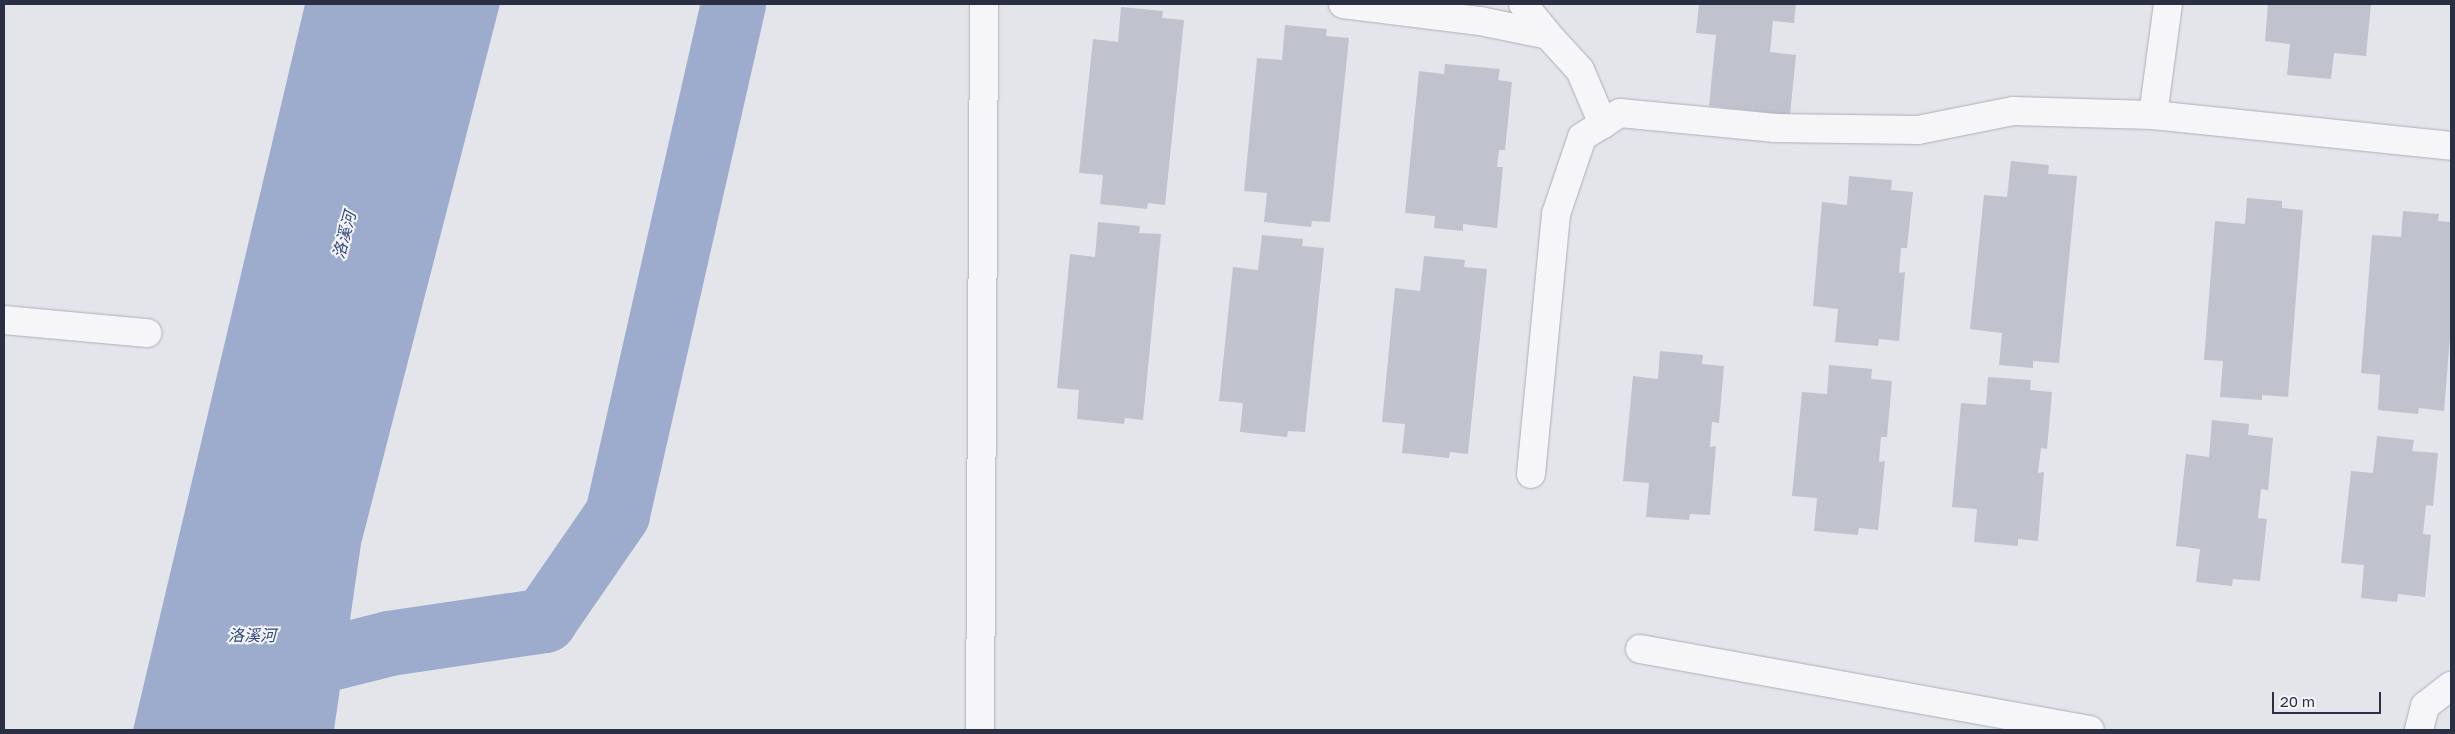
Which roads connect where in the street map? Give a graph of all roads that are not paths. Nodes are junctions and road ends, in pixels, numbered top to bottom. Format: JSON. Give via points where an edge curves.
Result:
{"nodes":[{"id":1,"x":984,"y":4,"type":"edge"},
{"id":2,"x":1343,"y":4,"type":"edge"},
{"id":3,"x":1523,"y":4,"type":"edge"},
{"id":4,"x":2168,"y":4,"type":"edge"},
{"id":5,"x":1548,"y":35,"type":"junction"},
{"id":6,"x":2154,"y":115,"type":"junction"},
{"id":7,"x":1603,"y":124,"type":"junction"},
{"id":8,"x":2451,"y":146,"type":"edge"},
{"id":9,"x":4,"y":320,"type":"edge"},
{"id":10,"x":147,"y":333,"type":"dead end"},
{"id":11,"x":1531,"y":474,"type":"dead end"},
{"id":12,"x":1640,"y":649,"type":"dead end"},
{"id":13,"x":2451,"y":686,"type":"edge"},
{"id":14,"x":980,"y":730,"type":"edge"},
{"id":15,"x":2090,"y":730,"type":"edge"},
{"id":16,"x":2419,"y":730,"type":"edge"}],
"edges":[{"from":1,"to":14,"type":"street"},
{"from":2,"to":5,"type":"street","via":[[1480,22]]},
{"from":3,"to":5,"type":"street"},
{"from":4,"to":6,"type":"street"},
{"from":5,"to":7,"type":"street","via":[[1580,70]]},
{"from":6,"to":7,"type":"street","via":[[2013,111],[1918,130],[1775,128],[1620,114]]},
{"from":6,"to":8,"type":"street"},
{"from":7,"to":11,"type":"street","via":[[1582,137],[1556,214]]},
{"from":9,"to":10,"type":"street"},
{"from":12,"to":15,"type":"street"},
{"from":13,"to":16,"type":"street","via":[[2426,706]]}]}
